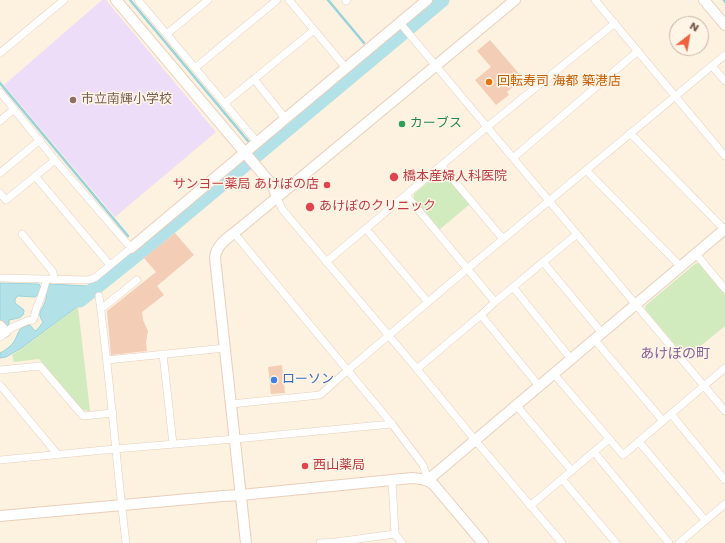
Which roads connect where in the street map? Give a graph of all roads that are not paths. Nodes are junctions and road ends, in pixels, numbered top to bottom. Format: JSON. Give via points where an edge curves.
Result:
{"nodes":[{"id":1,"x":64,"y":0,"type":"edge"},
{"id":2,"x":116,"y":0,"type":"edge"},
{"id":3,"x":138,"y":0,"type":"edge"},
{"id":4,"x":208,"y":0,"type":"edge"},
{"id":5,"x":277,"y":0,"type":"edge"},
{"id":6,"x":289,"y":0,"type":"edge"},
{"id":7,"x":427,"y":0,"type":"edge"},
{"id":8,"x":515,"y":0,"type":"edge"},
{"id":9,"x":595,"y":0,"type":"edge"},
{"id":10,"x":704,"y":0,"type":"edge"},
{"id":11,"x":615,"y":23,"type":"junction"},
{"id":12,"x":725,"y":25,"type":"edge"},
{"id":13,"x":404,"y":28,"type":"junction"},
{"id":14,"x":314,"y":30,"type":"junction"},
{"id":15,"x":167,"y":34,"type":"junction"},
{"id":16,"x":638,"y":51,"type":"junction"},
{"id":17,"x":0,"y":53,"type":"edge"},
{"id":18,"x":725,"y":55,"type":"edge"},
{"id":19,"x":436,"y":65,"type":"junction"},
{"id":20,"x":712,"y":66,"type":"junction"},
{"id":21,"x":195,"y":68,"type":"junction"},
{"id":22,"x":346,"y":68,"type":"junction"},
{"id":23,"x":254,"y":79,"type":"junction"},
{"id":24,"x":725,"y":81,"type":"edge"},
{"id":25,"x":0,"y":92,"type":"edge"},
{"id":26,"x":675,"y":96,"type":"junction"},
{"id":27,"x":224,"y":103,"type":"junction"},
{"id":28,"x":14,"y":109,"type":"junction"},
{"id":29,"x":285,"y":118,"type":"junction"},
{"id":30,"x":0,"y":121,"type":"edge"},
{"id":31,"x":487,"y":127,"type":"junction"},
{"id":32,"x":630,"y":133,"type":"junction"},
{"id":33,"x":40,"y":140,"type":"junction"},
{"id":34,"x":257,"y":142,"type":"junction"},
{"id":35,"x":249,"y":156,"type":"junction"},
{"id":36,"x":725,"y":156,"type":"edge"},
{"id":37,"x":513,"y":158,"type":"junction"},
{"id":38,"x":55,"y":160,"type":"junction"},
{"id":39,"x":441,"y":166,"type":"junction"},
{"id":40,"x":586,"y":170,"type":"junction"},
{"id":41,"x":0,"y":173,"type":"edge"},
{"id":42,"x":35,"y":176,"type":"junction"},
{"id":43,"x":0,"y":193,"type":"edge"},
{"id":44,"x":406,"y":195,"type":"junction"},
{"id":45,"x":277,"y":198,"type":"junction"},
{"id":46,"x":549,"y":201,"type":"junction"},
{"id":47,"x":366,"y":229,"type":"junction"},
{"id":48,"x":725,"y":230,"type":"edge"},
{"id":49,"x":234,"y":233,"type":"junction"},
{"id":50,"x":22,"y":234,"type":"dead end"},
{"id":51,"x":577,"y":234,"type":"junction"},
{"id":52,"x":503,"y":239,"type":"junction"},
{"id":53,"x":131,"y":248,"type":"junction"},
{"id":54,"x":696,"y":254,"type":"junction"},
{"id":55,"x":326,"y":262,"type":"junction"},
{"id":56,"x":543,"y":262,"type":"junction"},
{"id":57,"x":110,"y":266,"type":"junction"},
{"id":58,"x":681,"y":266,"type":"junction"},
{"id":59,"x":467,"y":269,"type":"junction"},
{"id":60,"x":0,"y":278,"type":"edge"},
{"id":61,"x":46,"y":280,"type":"junction"},
{"id":62,"x":54,"y":280,"type":"junction"},
{"id":63,"x":137,"y":280,"type":"dead end"},
{"id":64,"x":513,"y":287,"type":"junction"},
{"id":65,"x":725,"y":289,"type":"edge"},
{"id":66,"x":99,"y":296,"type":"dead end"},
{"id":67,"x":428,"y":302,"type":"junction"},
{"id":68,"x":495,"y":302,"type":"junction"},
{"id":69,"x":636,"y":305,"type":"junction"},
{"id":70,"x":101,"y":310,"type":"junction"},
{"id":71,"x":480,"y":315,"type":"junction"},
{"id":72,"x":2,"y":332,"type":"edge"},
{"id":73,"x":388,"y":336,"type":"junction"},
{"id":74,"x":598,"y":336,"type":"junction"},
{"id":75,"x":225,"y":348,"type":"junction"},
{"id":76,"x":162,"y":354,"type":"junction"},
{"id":77,"x":571,"y":359,"type":"junction"},
{"id":78,"x":107,"y":360,"type":"junction"},
{"id":79,"x":725,"y":368,"type":"edge"},
{"id":80,"x":417,"y":369,"type":"junction"},
{"id":81,"x":0,"y":370,"type":"edge"},
{"id":82,"x":348,"y":370,"type":"junction"},
{"id":83,"x":554,"y":374,"type":"junction"},
{"id":84,"x":0,"y":385,"type":"edge"},
{"id":85,"x":539,"y":386,"type":"junction"},
{"id":86,"x":704,"y":386,"type":"junction"},
{"id":87,"x":231,"y":404,"type":"junction"},
{"id":88,"x":516,"y":405,"type":"junction"},
{"id":89,"x":725,"y":411,"type":"edge"},
{"id":90,"x":112,"y":413,"type":"junction"},
{"id":91,"x":671,"y":414,"type":"junction"},
{"id":92,"x":663,"y":421,"type":"junction"},
{"id":93,"x":392,"y":424,"type":"junction"},
{"id":94,"x":609,"y":439,"type":"junction"},
{"id":95,"x":235,"y":440,"type":"junction"},
{"id":96,"x":475,"y":440,"type":"junction"},
{"id":97,"x":639,"y":442,"type":"junction"},
{"id":98,"x":172,"y":444,"type":"junction"},
{"id":99,"x":115,"y":448,"type":"junction"},
{"id":100,"x":594,"y":452,"type":"junction"},
{"id":101,"x":58,"y":454,"type":"junction"},
{"id":102,"x":0,"y":460,"type":"edge"},
{"id":103,"x":572,"y":471,"type":"junction"},
{"id":104,"x":562,"y":479,"type":"junction"},
{"id":105,"x":428,"y":480,"type":"junction"},
{"id":106,"x":725,"y":480,"type":"edge"},
{"id":107,"x":392,"y":481,"type":"junction"},
{"id":108,"x":241,"y":495,"type":"junction"},
{"id":109,"x":725,"y":504,"type":"edge"},
{"id":110,"x":121,"y":505,"type":"junction"},
{"id":111,"x":530,"y":506,"type":"junction"},
{"id":112,"x":0,"y":516,"type":"edge"},
{"id":113,"x":706,"y":520,"type":"junction"},
{"id":114,"x":395,"y":534,"type":"junction"},
{"id":115,"x":126,"y":543,"type":"edge"},
{"id":116,"x":246,"y":543,"type":"edge"},
{"id":117,"x":320,"y":543,"type":"edge"},
{"id":118,"x":336,"y":543,"type":"edge"},
{"id":119,"x":402,"y":543,"type":"edge"},
{"id":120,"x":483,"y":543,"type":"edge"},
{"id":121,"x":562,"y":543,"type":"edge"},
{"id":122,"x":616,"y":543,"type":"edge"},
{"id":123,"x":669,"y":543,"type":"edge"},
{"id":124,"x":679,"y":543,"type":"edge"}],
"edges":[{"from":1,"to":17,"type":"street"},
{"from":2,"to":35,"type":"street"},
{"from":3,"to":15,"type":"street"},
{"from":4,"to":15,"type":"street"},
{"from":5,"to":21,"type":"street"},
{"from":6,"to":14,"type":"street"},
{"from":7,"to":13,"type":"street"},
{"from":8,"to":19,"type":"street"},
{"from":9,"to":11,"type":"street"},
{"from":10,"to":12,"type":"street"},
{"from":11,"to":16,"type":"street"},
{"from":11,"to":31,"type":"street"},
{"from":13,"to":19,"type":"street"},
{"from":13,"to":22,"type":"street"},
{"from":14,"to":22,"type":"street"},
{"from":14,"to":23,"type":"street"},
{"from":15,"to":21,"type":"street"},
{"from":16,"to":26,"type":"street"},
{"from":16,"to":37,"type":"street"},
{"from":18,"to":20,"type":"street"},
{"from":19,"to":31,"type":"street"},
{"from":19,"to":45,"type":"street"},
{"from":20,"to":24,"type":"street"},
{"from":20,"to":26,"type":"street"},
{"from":21,"to":27,"type":"street"},
{"from":22,"to":29,"type":"street"},
{"from":23,"to":27,"type":"street"},
{"from":23,"to":29,"type":"street"},
{"from":25,"to":28,"type":"street"},
{"from":26,"to":32,"type":"street"},
{"from":26,"to":36,"type":"street"},
{"from":27,"to":34,"type":"street"},
{"from":28,"to":30,"type":"street"},
{"from":28,"to":33,"type":"street"},
{"from":29,"to":34,"type":"street"},
{"from":31,"to":37,"type":"street"},
{"from":31,"to":39,"type":"street"},
{"from":32,"to":40,"type":"street"},
{"from":32,"to":48,"type":"street"},
{"from":33,"to":38,"type":"street"},
{"from":33,"to":41,"type":"street"},
{"from":34,"to":35,"type":"street"},
{"from":35,"to":45,"type":"street","via":[[273,186]]},
{"from":35,"to":53,"type":"street"},
{"from":37,"to":46,"type":"street"},
{"from":38,"to":42,"type":"street"},
{"from":38,"to":53,"type":"street"},
{"from":39,"to":44,"type":"street"},
{"from":39,"to":52,"type":"street"},
{"from":40,"to":46,"type":"street"},
{"from":40,"to":58,"type":"street"},
{"from":42,"to":43,"type":"street","via":[[6,200]]},
{"from":42,"to":57,"type":"street"},
{"from":44,"to":47,"type":"street"},
{"from":44,"to":59,"type":"street"},
{"from":45,"to":49,"type":"street"},
{"from":45,"to":55,"type":"street","via":[[282,209]]},
{"from":46,"to":51,"type":"street"},
{"from":46,"to":52,"type":"street"},
{"from":47,"to":55,"type":"street"},
{"from":47,"to":67,"type":"street"},
{"from":48,"to":54,"type":"street"},
{"from":49,"to":75,"type":"street","via":[[215,253]]},
{"from":49,"to":82,"type":"street"},
{"from":50,"to":62,"type":"street","via":[[54,272]]},
{"from":51,"to":56,"type":"street"},
{"from":51,"to":69,"type":"street"},
{"from":52,"to":59,"type":"street"},
{"from":53,"to":57,"type":"street"},
{"from":54,"to":58,"type":"street"},
{"from":54,"to":65,"type":"street"},
{"from":55,"to":73,"type":"street"},
{"from":56,"to":64,"type":"street"},
{"from":56,"to":74,"type":"street"},
{"from":57,"to":62,"type":"street","via":[[92,279]]},
{"from":58,"to":69,"type":"street"},
{"from":59,"to":67,"type":"street"},
{"from":59,"to":68,"type":"street"},
{"from":60,"to":61,"type":"street"},
{"from":61,"to":62,"type":"street"},
{"from":61,"to":72,"type":"street","via":[[33,320]]},
{"from":63,"to":70,"type":"street"},
{"from":64,"to":68,"type":"street"},
{"from":64,"to":77,"type":"street"},
{"from":66,"to":70,"type":"street"},
{"from":67,"to":73,"type":"street"},
{"from":68,"to":71,"type":"street"},
{"from":69,"to":74,"type":"street"},
{"from":69,"to":86,"type":"street"},
{"from":70,"to":78,"type":"street"},
{"from":71,"to":80,"type":"street"},
{"from":71,"to":85,"type":"street"},
{"from":73,"to":80,"type":"street"},
{"from":73,"to":82,"type":"street"},
{"from":74,"to":77,"type":"street"},
{"from":74,"to":92,"type":"street"},
{"from":75,"to":76,"type":"street"},
{"from":75,"to":87,"type":"street"},
{"from":76,"to":78,"type":"street"},
{"from":76,"to":98,"type":"street"},
{"from":77,"to":83,"type":"street"},
{"from":78,"to":90,"type":"street"},
{"from":79,"to":86,"type":"street"},
{"from":80,"to":96,"type":"street"},
{"from":81,"to":90,"type":"street","via":[[40,366],[82,416]]},
{"from":82,"to":87,"type":"street","via":[[320,395]]},
{"from":82,"to":93,"type":"street"},
{"from":83,"to":85,"type":"street"},
{"from":83,"to":94,"type":"street"},
{"from":84,"to":101,"type":"street"},
{"from":85,"to":88,"type":"street"},
{"from":86,"to":89,"type":"street"},
{"from":86,"to":91,"type":"street"},
{"from":87,"to":95,"type":"street"},
{"from":88,"to":96,"type":"street"},
{"from":88,"to":103,"type":"street"},
{"from":90,"to":99,"type":"street"},
{"from":91,"to":92,"type":"street"},
{"from":91,"to":106,"type":"street"},
{"from":92,"to":97,"type":"street"},
{"from":93,"to":95,"type":"street"},
{"from":93,"to":105,"type":"street","via":[[423,465]]},
{"from":94,"to":97,"type":"street","via":[[623,455]]},
{"from":94,"to":100,"type":"street"},
{"from":95,"to":98,"type":"street"},
{"from":95,"to":108,"type":"street"},
{"from":96,"to":105,"type":"street"},
{"from":96,"to":111,"type":"street"},
{"from":97,"to":113,"type":"street"},
{"from":98,"to":99,"type":"street"},
{"from":99,"to":101,"type":"street"},
{"from":99,"to":110,"type":"street"},
{"from":100,"to":103,"type":"street"},
{"from":100,"to":123,"type":"street"},
{"from":101,"to":102,"type":"street"},
{"from":103,"to":104,"type":"street"},
{"from":104,"to":111,"type":"street"},
{"from":104,"to":122,"type":"street"},
{"from":105,"to":107,"type":"street","via":[[412,478]]},
{"from":105,"to":120,"type":"street"},
{"from":107,"to":108,"type":"street"},
{"from":107,"to":114,"type":"street"},
{"from":108,"to":110,"type":"street"},
{"from":108,"to":116,"type":"street"},
{"from":109,"to":113,"type":"street"},
{"from":110,"to":112,"type":"street"},
{"from":110,"to":115,"type":"street"},
{"from":111,"to":121,"type":"street"},
{"from":113,"to":124,"type":"street"},
{"from":114,"to":118,"type":"street"},
{"from":114,"to":119,"type":"street"},
{"from":117,"to":118,"type":"street"}]}
